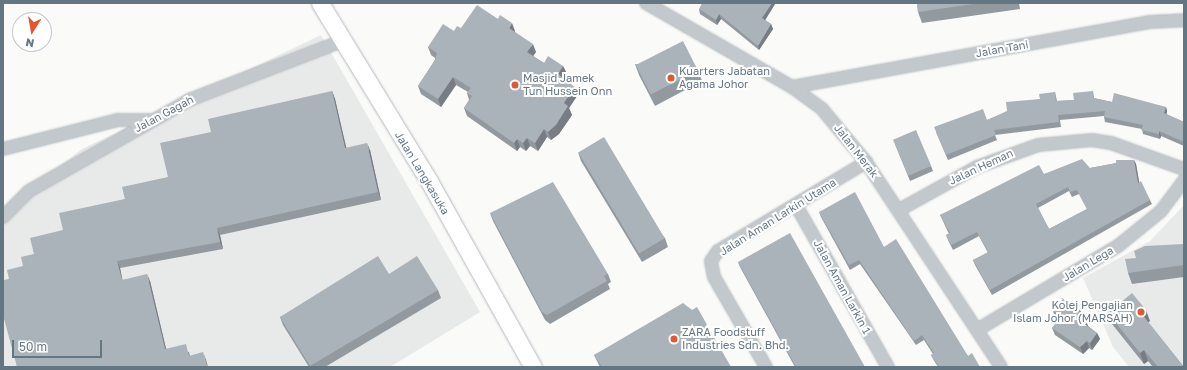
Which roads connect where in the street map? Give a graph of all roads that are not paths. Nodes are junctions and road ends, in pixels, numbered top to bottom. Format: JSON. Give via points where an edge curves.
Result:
{"nodes":[{"id":1,"x":320,"y":3,"type":"edge"},
{"id":2,"x":646,"y":3,"type":"edge"},
{"id":3,"x":1184,"y":20,"type":"edge"},
{"id":4,"x":342,"y":41,"type":"junction"},
{"id":5,"x":819,"y":82,"type":"junction"},
{"id":6,"x":792,"y":87,"type":"junction"},
{"id":7,"x":811,"y":101,"type":"junction"},
{"id":8,"x":152,"y":120,"type":"junction"},
{"id":9,"x":3,"y":149,"type":"edge"},
{"id":10,"x":866,"y":162,"type":"junction"},
{"id":11,"x":1184,"y":169,"type":"edge"},
{"id":12,"x":1184,"y":180,"type":"edge"},
{"id":13,"x":797,"y":207,"type":"junction"},
{"id":14,"x":899,"y":210,"type":"junction"},
{"id":15,"x":3,"y":216,"type":"edge"},
{"id":16,"x":977,"y":330,"type":"junction"},
{"id":17,"x":533,"y":367,"type":"edge"},
{"id":18,"x":766,"y":367,"type":"edge"},
{"id":19,"x":888,"y":367,"type":"edge"},
{"id":20,"x":1001,"y":367,"type":"edge"}],
"edges":[{"from":1,"to":4,"type":"main road","name":"Jalan Langkasuka"},
{"from":2,"to":6,"type":"street","name":"Jalan Merak"},
{"from":3,"to":5,"type":"street","name":"Jalan Tani","via":[[1149,22]]},
{"from":4,"to":8,"type":"street","name":"Jalan Gagah","via":[[225,84]]},
{"from":4,"to":17,"type":"main road","name":"Jalan Langkasuka","via":[[429,181]]},
{"from":5,"to":6,"type":"street","name":"Jalan Tani"},
{"from":5,"to":7,"type":"street"},
{"from":6,"to":7,"type":"street","name":"Jalan Merak"},
{"from":7,"to":10,"type":"street","name":"Jalan Merak"},
{"from":8,"to":9,"type":"street","via":[[118,120]]},
{"from":8,"to":15,"type":"street","name":"Jalan Gagah","via":[[28,191]]},
{"from":10,"to":13,"type":"street","name":"Jalan Aman Larkin Utama"},
{"from":10,"to":14,"type":"street","name":"Jalan Merak"},
{"from":11,"to":14,"type":"street","name":"Jalan Heman","via":[[1112,143],[1092,140],[1038,145],[977,167]]},
{"from":12,"to":16,"type":"street","name":"Jalan Lega","via":[[1161,211],[1118,246]]},
{"from":13,"to":18,"type":"street","name":"Jalan Aman Larkin Utama","via":[[718,251],[711,262],[714,276]]},
{"from":13,"to":19,"type":"street","name":"Jalan Aman Larkin 1"},
{"from":14,"to":16,"type":"street","name":"Jalan Merak"},
{"from":16,"to":20,"type":"street","name":"Jalan Merak"}]}
